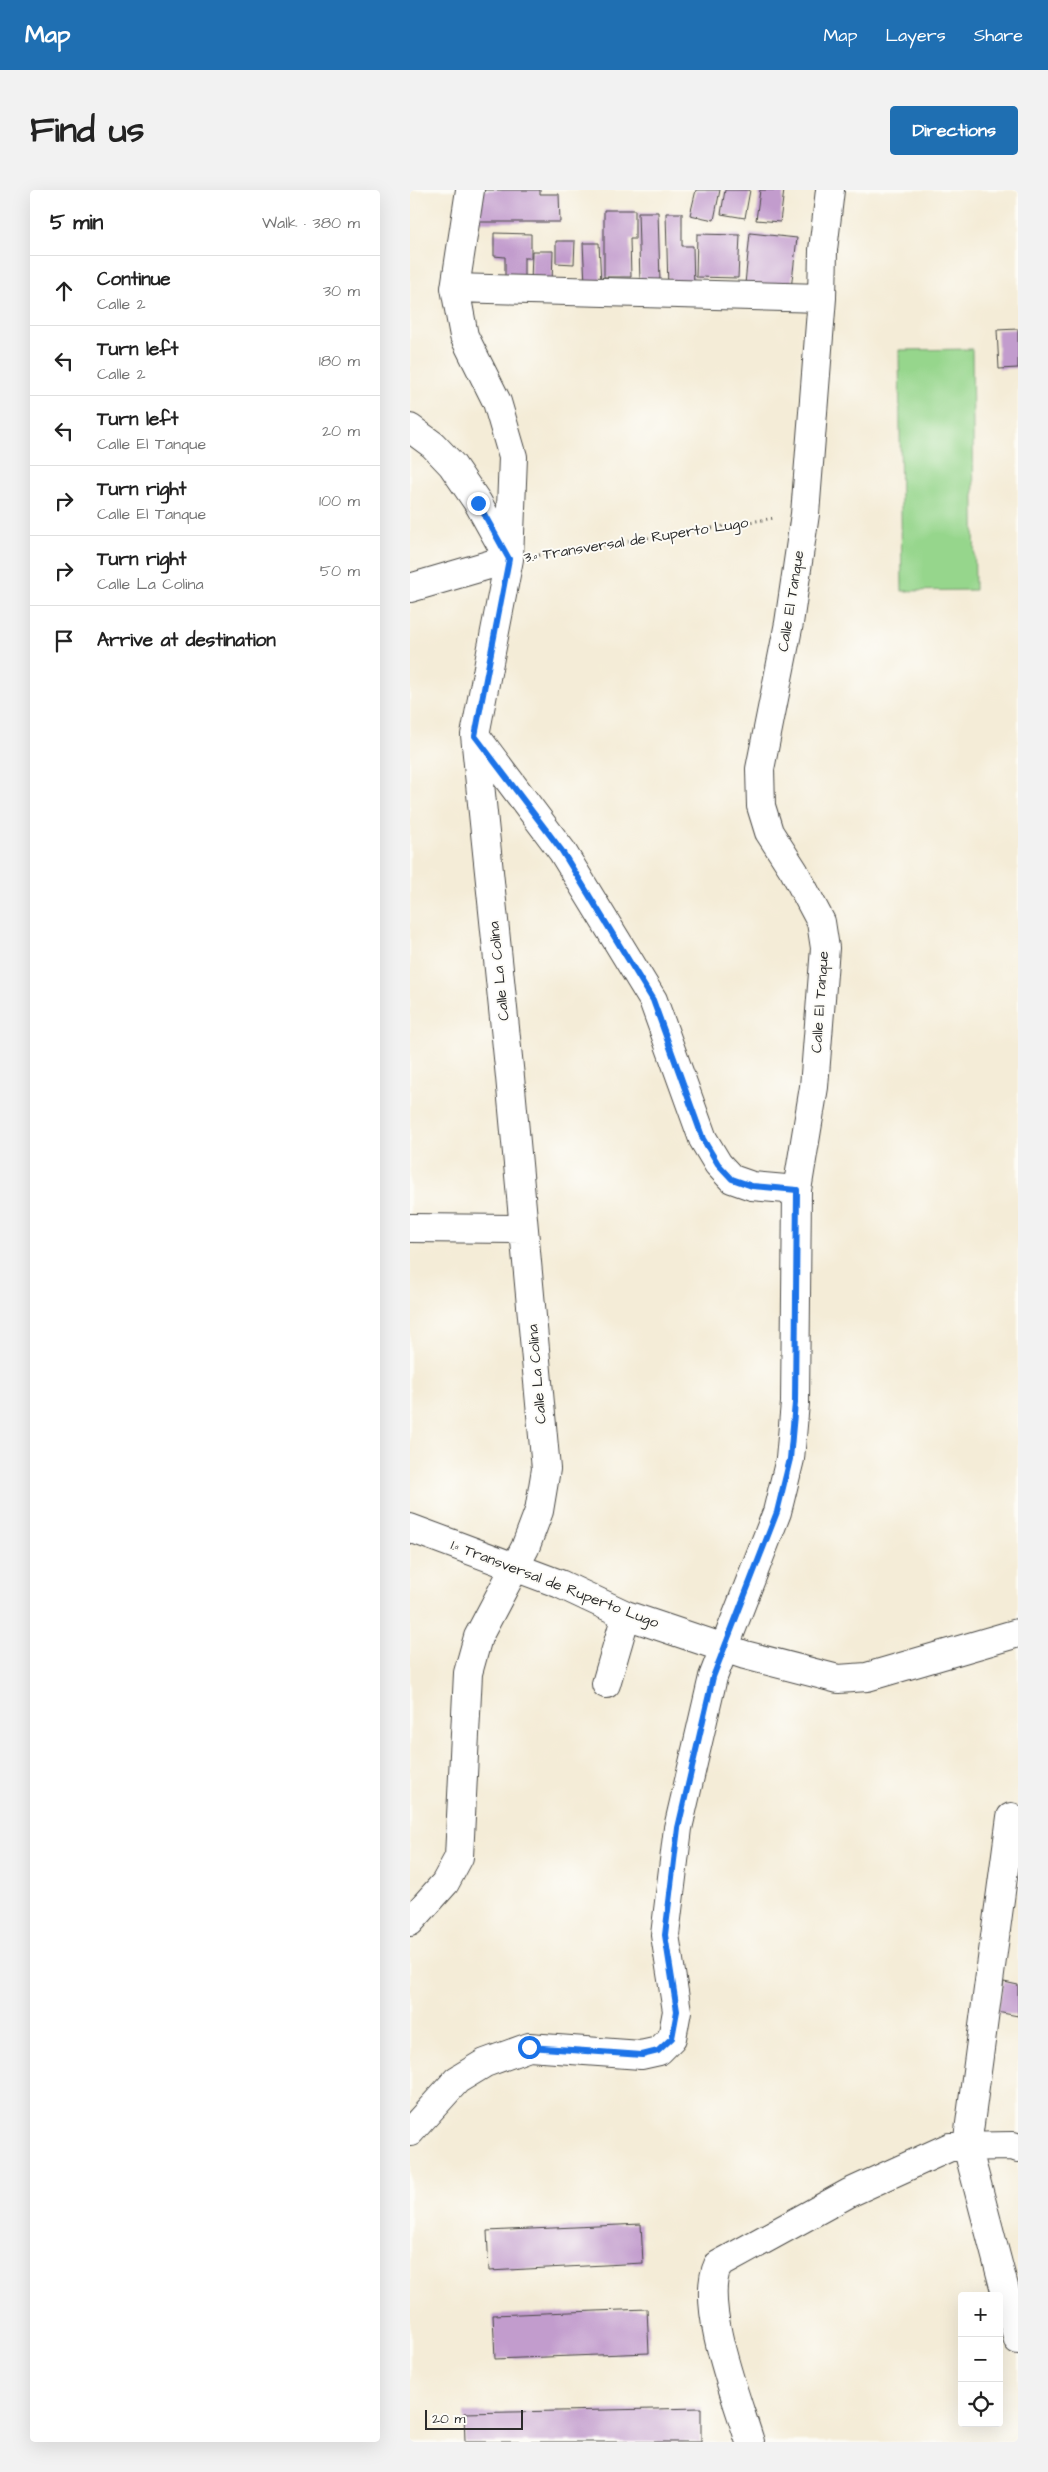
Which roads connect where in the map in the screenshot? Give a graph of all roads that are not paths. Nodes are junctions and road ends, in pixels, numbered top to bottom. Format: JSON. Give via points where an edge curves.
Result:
{"nodes":[{"id":1,"x":470,"y":190,"type":"edge"},
{"id":2,"x":830,"y":190,"type":"edge"},
{"id":3,"x":455,"y":288,"type":"junction"},
{"id":4,"x":822,"y":298,"type":"junction"},
{"id":5,"x":410,"y":428,"type":"edge"},
{"id":6,"x":509,"y":559,"type":"junction"},
{"id":7,"x":410,"y":588,"type":"edge"},
{"id":8,"x":475,"y":736,"type":"junction"},
{"id":9,"x":797,"y":1190,"type":"junction"},
{"id":10,"x":410,"y":1228,"type":"edge"},
{"id":11,"x":524,"y":1229,"type":"junction"},
{"id":12,"x":410,"y":1528,"type":"edge"},
{"id":13,"x":519,"y":1557,"type":"junction"},
{"id":14,"x":626,"y":1615,"type":"junction"},
{"id":15,"x":1018,"y":1633,"type":"edge"},
{"id":16,"x":723,"y":1646,"type":"junction"},
{"id":17,"x":606,"y":1684,"type":"dead end"},
{"id":18,"x":1011,"y":1817,"type":"dead end"},
{"id":19,"x":410,"y":1922,"type":"edge"},
{"id":20,"x":410,"y":2132,"type":"edge"},
{"id":21,"x":967,"y":2146,"type":"junction"},
{"id":22,"x":1018,"y":2148,"type":"edge"},
{"id":23,"x":1018,"y":2340,"type":"edge"},
{"id":24,"x":750,"y":2442,"type":"edge"}],
"edges":[{"from":1,"to":3,"type":"street","name":"Calle La Colina"},
{"from":2,"to":4,"type":"street","name":"Calle El Tanque","via":[[823,250]]},
{"from":3,"to":4,"type":"street"},
{"from":3,"to":6,"type":"street","name":"Calle La Colina","via":[[464,336],[497,402],[513,457]]},
{"from":4,"to":9,"type":"street","name":"Calle El Tanque","via":[[805,514],[789,623],[760,769],[761,806],[768,832],[794,871],[821,922],[825,948],[814,1087]]},
{"from":5,"to":6,"type":"street","via":[[452,465],[478,503]]},
{"from":6,"to":7,"type":"street","name":"3.ª Transversal de Ruperto Lugo"},
{"from":6,"to":8,"type":"street","name":"Calle La Colina"},
{"from":8,"to":9,"type":"street","via":[[562,851],[653,1000],[703,1139],[718,1164],[732,1179],[752,1186]]},
{"from":8,"to":11,"type":"street","name":"Calle La Colina"},
{"from":9,"to":16,"type":"street","name":"Calle El Tanque","via":[[795,1403],[790,1459],[777,1512]]},
{"from":10,"to":11,"type":"street"},
{"from":11,"to":13,"type":"street","name":"Calle La Colina","via":[[546,1469],[539,1511]]},
{"from":12,"to":13,"type":"street","name":"1.ª Transversal de Ruperto Lugo"},
{"from":13,"to":14,"type":"street","name":"1.ª Transversal de Ruperto Lugo","via":[[560,1584]]},
{"from":13,"to":19,"type":"street","name":"Calle La Colina","via":[[478,1637],[468,1673],[459,1857],[445,1884]]},
{"from":14,"to":16,"type":"street","name":"1.ª Transversal de Ruperto Lugo"},
{"from":14,"to":17,"type":"street"},
{"from":15,"to":16,"type":"street","name":"1.ª Transversal de Ruperto Lugo","via":[[867,1677],[838,1679],[745,1655]]},
{"from":16,"to":20,"type":"street","name":"Calle El Tanque","via":[[678,1828],[665,1935],[677,2011],[672,2038],[658,2051],[642,2055],[529,2047],[485,2063],[457,2080]]},
{"from":18,"to":21,"type":"street"},
{"from":21,"to":22,"type":"street"},
{"from":21,"to":23,"type":"street"},
{"from":21,"to":24,"type":"street","via":[[950,2147],[849,2193],[718,2265],[711,2290],[713,2316]]}]}
